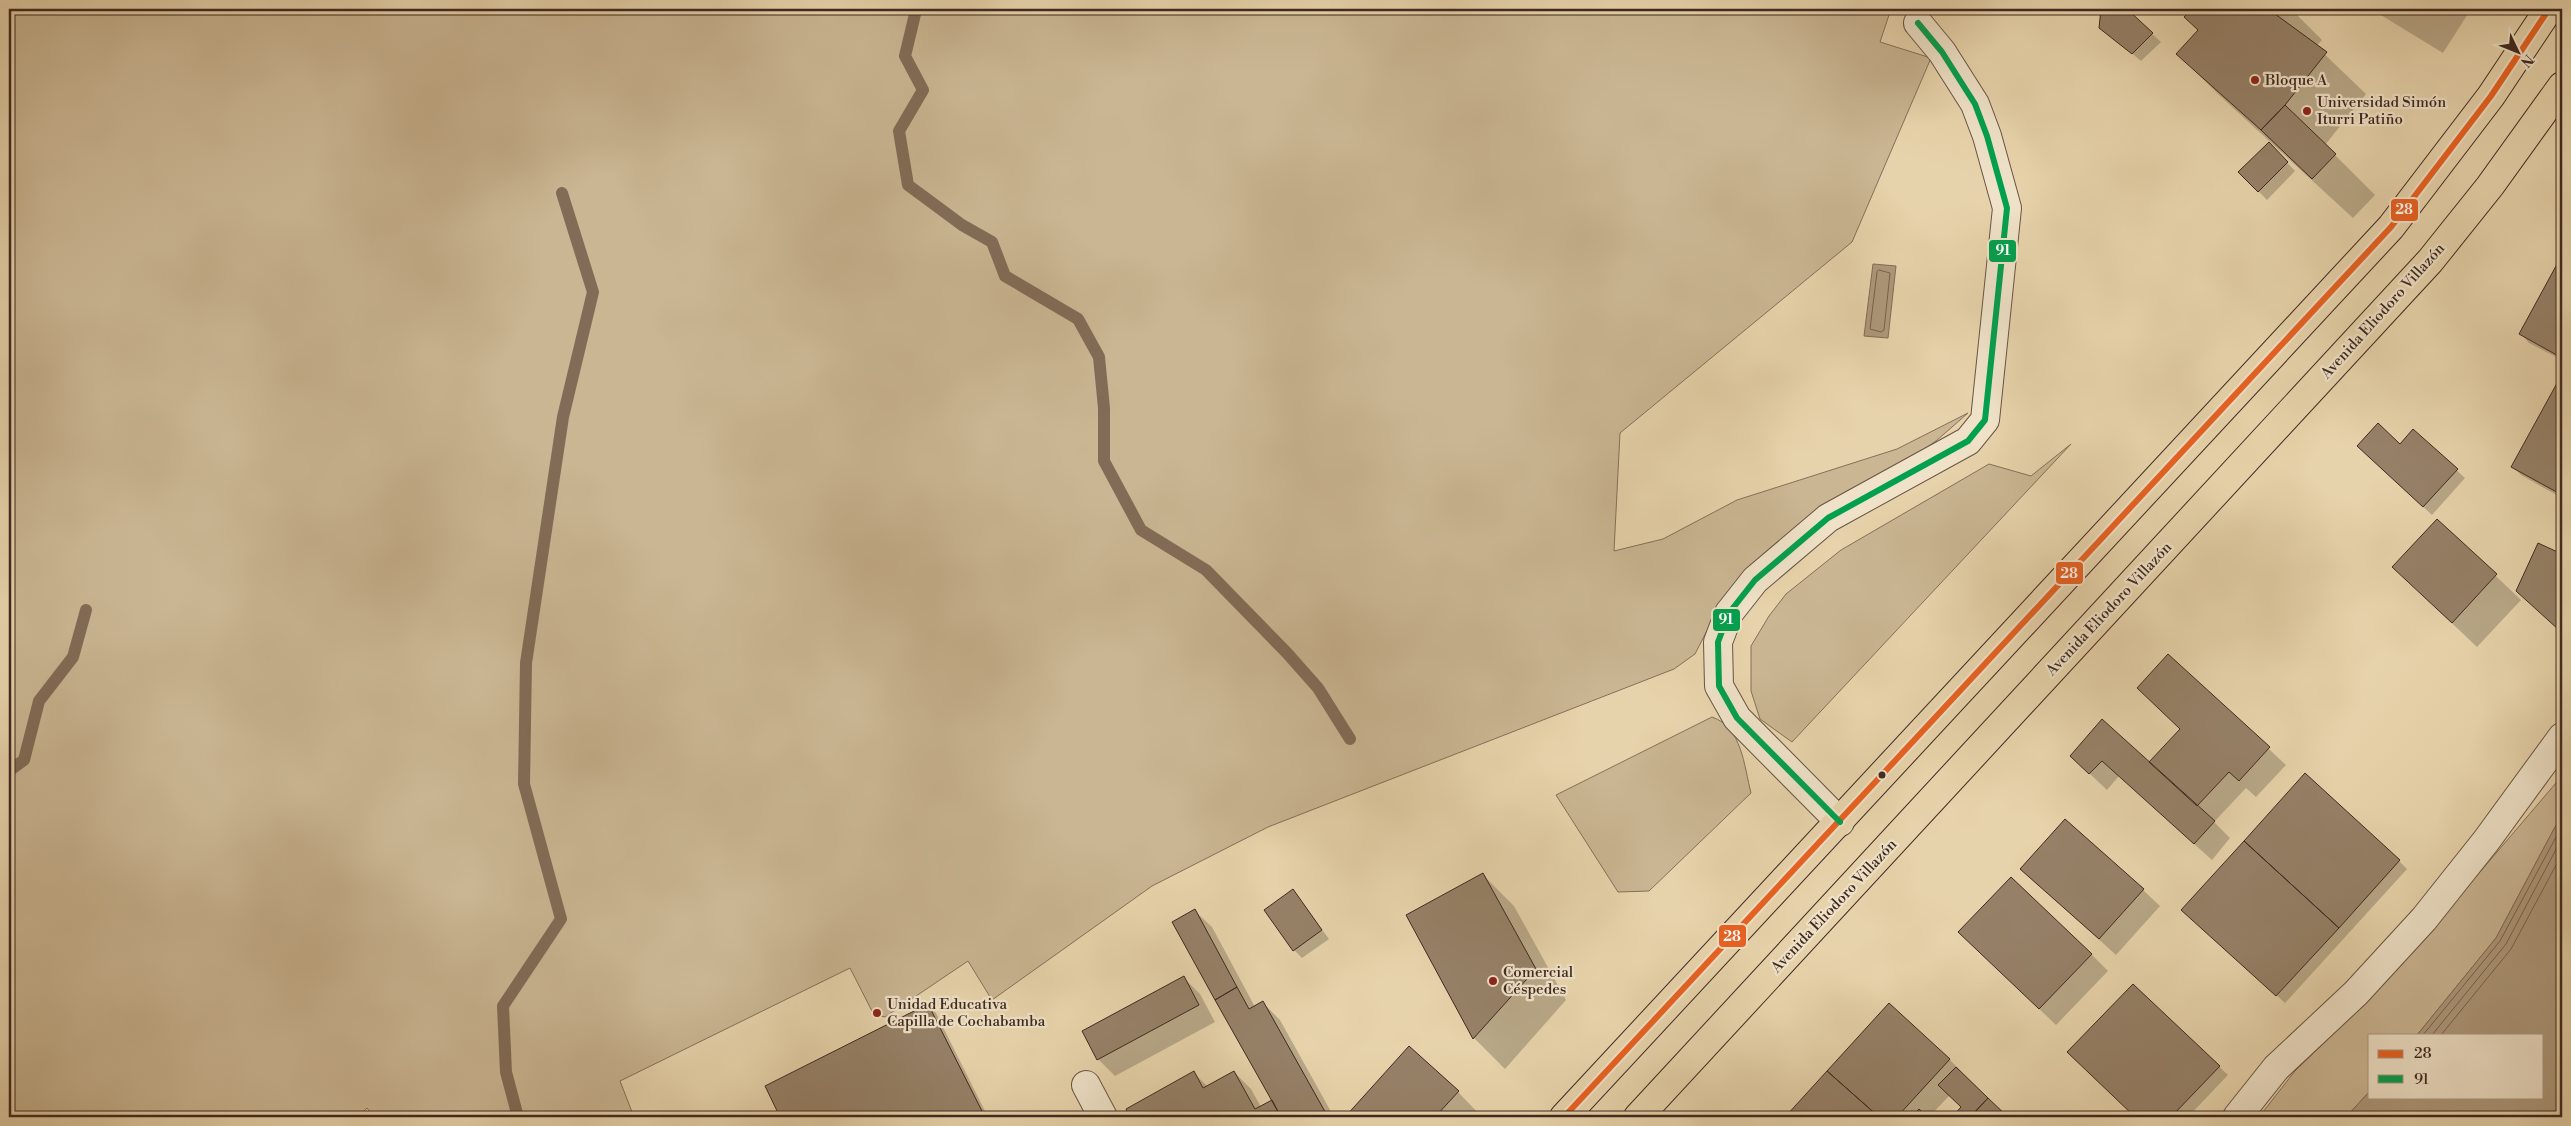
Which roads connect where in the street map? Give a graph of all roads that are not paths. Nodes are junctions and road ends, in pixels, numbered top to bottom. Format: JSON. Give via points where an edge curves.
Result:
{"nodes":[{"id":1,"x":2548,"y":9,"type":"edge"},
{"id":2,"x":1918,"y":23,"type":"dead end"},
{"id":3,"x":2562,"y":86,"type":"edge"},
{"id":4,"x":2562,"y":736,"type":"edge"},
{"id":5,"x":1840,"y":822,"type":"junction"},
{"id":6,"x":1086,"y":1085,"type":"dead end"},
{"id":7,"x":1103,"y":1117,"type":"edge"},
{"id":8,"x":1564,"y":1117,"type":"edge"},
{"id":9,"x":1638,"y":1117,"type":"edge"},
{"id":10,"x":2237,"y":1117,"type":"edge"}],
"edges":[{"from":1,"to":5,"type":"highway","via":[[2491,96],[2391,227]]},
{"from":2,"to":5,"type":"street","via":[[1942,52],[1975,104],[2007,208],[1985,420],[1968,441],[1828,518],[1755,580],[1730,613],[1718,642],[1719,686],[1737,718]]},
{"from":3,"to":9,"type":"highway","name":"Avenida Eliodoro Villazón","via":[[2490,186],[2430,261]]},
{"from":4,"to":10,"type":"street","via":[[2486,841],[2424,919],[2356,993],[2276,1068]]},
{"from":5,"to":8,"type":"highway"},
{"from":6,"to":7,"type":"street"}]}
